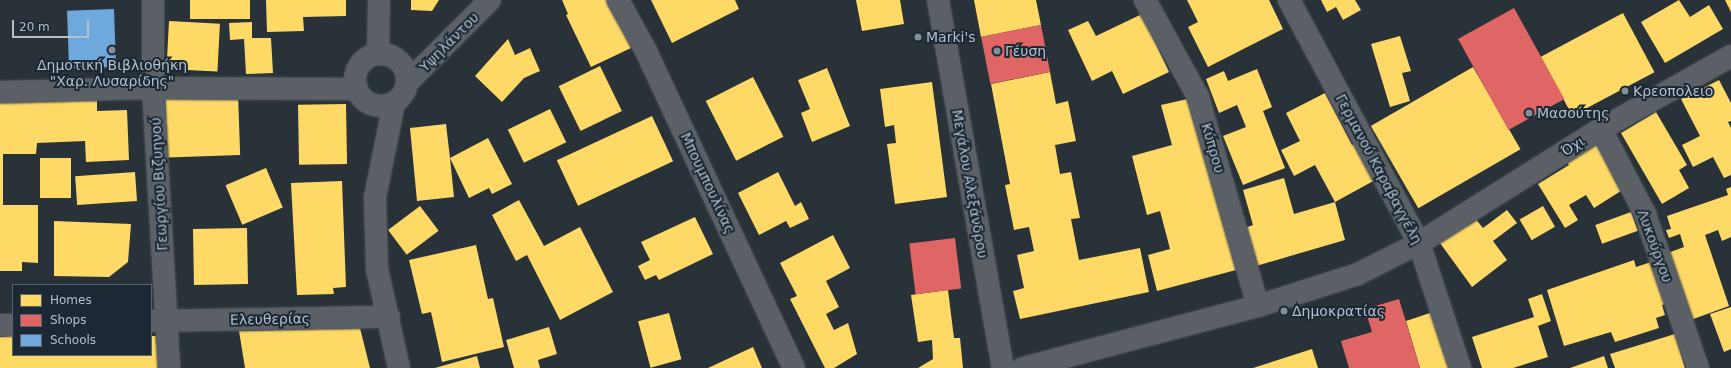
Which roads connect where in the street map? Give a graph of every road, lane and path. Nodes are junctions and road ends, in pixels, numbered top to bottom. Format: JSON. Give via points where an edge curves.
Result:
{"nodes":[{"id":1,"x":153,"y":0,"type":"edge"},
{"id":2,"x":378,"y":0,"type":"edge"},
{"id":3,"x":490,"y":0,"type":"edge"},
{"id":4,"x":618,"y":0,"type":"edge"},
{"id":5,"x":938,"y":0,"type":"edge"},
{"id":6,"x":1145,"y":0,"type":"edge"},
{"id":7,"x":1289,"y":0,"type":"edge"},
{"id":8,"x":378,"y":53,"type":"junction"},
{"id":9,"x":1731,"y":56,"type":"edge"},
{"id":10,"x":407,"y":83,"type":"junction"},
{"id":11,"x":153,"y":88,"type":"junction"},
{"id":12,"x":357,"y":89,"type":"junction"},
{"id":13,"x":0,"y":92,"type":"edge"},
{"id":14,"x":394,"y":103,"type":"junction"},
{"id":15,"x":1601,"y":129,"type":"junction"},
{"id":16,"x":1419,"y":243,"type":"junction"},
{"id":17,"x":1258,"y":306,"type":"junction"},
{"id":18,"x":388,"y":317,"type":"junction"},
{"id":19,"x":159,"y":321,"type":"edge"},
{"id":20,"x":0,"y":325,"type":"edge"},
{"id":21,"x":12,"y":325,"type":"edge"},
{"id":22,"x":169,"y":368,"type":"edge"},
{"id":23,"x":399,"y":368,"type":"edge"},
{"id":24,"x":794,"y":368,"type":"edge"},
{"id":25,"x":1003,"y":368,"type":"edge"},
{"id":26,"x":1024,"y":368,"type":"edge"},
{"id":27,"x":1460,"y":368,"type":"edge"},
{"id":28,"x":1698,"y":368,"type":"edge"}],
"edges":[{"from":1,"to":11,"type":"street","name":"Γεωργίου Βιζυηνού"},
{"from":2,"to":8,"type":"street"},
{"from":3,"to":10,"type":"street","name":"Υψηλάντου"},
{"from":4,"to":24,"type":"street","name":"Μπουμπουλίνας","via":[[646,51]]},
{"from":5,"to":25,"type":"street","name":"Μεγάλου Αλεξάνδρου"},
{"from":6,"to":17,"type":"street","name":"Κύπρου","via":[[1198,98]]},
{"from":7,"to":16,"type":"street","name":"Γερμανού Καραβαγγέλη"},
{"from":8,"to":10,"type":"street","via":[[394,57],[400,62],[406,72]]},
{"from":8,"to":12,"type":"street","via":[[366,58],[358,66],[355,78]]},
{"from":9,"to":15,"type":"street","name":"Όχι"},
{"from":10,"to":14,"type":"street","via":[[404,93]]},
{"from":11,"to":12,"type":"street"},
{"from":11,"to":13,"type":"street"},
{"from":11,"to":19,"type":"street","name":"Γεωργίου Βιζυηνού"},
{"from":12,"to":14,"type":"street","via":[[361,97],[377,106]]},
{"from":14,"to":18,"type":"street","via":[[375,197],[377,270]]},
{"from":15,"to":16,"type":"street","name":"Όχι"},
{"from":15,"to":28,"type":"street","name":"Λυκούργου","via":[[1645,214]]},
{"from":16,"to":17,"type":"street","via":[[1358,274]]},
{"from":16,"to":27,"type":"street","name":"Γερμανού Καραβαγγέλη"},
{"from":17,"to":26,"type":"street"},
{"from":18,"to":19,"type":"street","name":"Ελευθερίας"},
{"from":18,"to":23,"type":"street"},
{"from":19,"to":22,"type":"street","name":"Γεωργίου Βιζυηνού"},
{"from":20,"to":21,"type":"street"}]}
